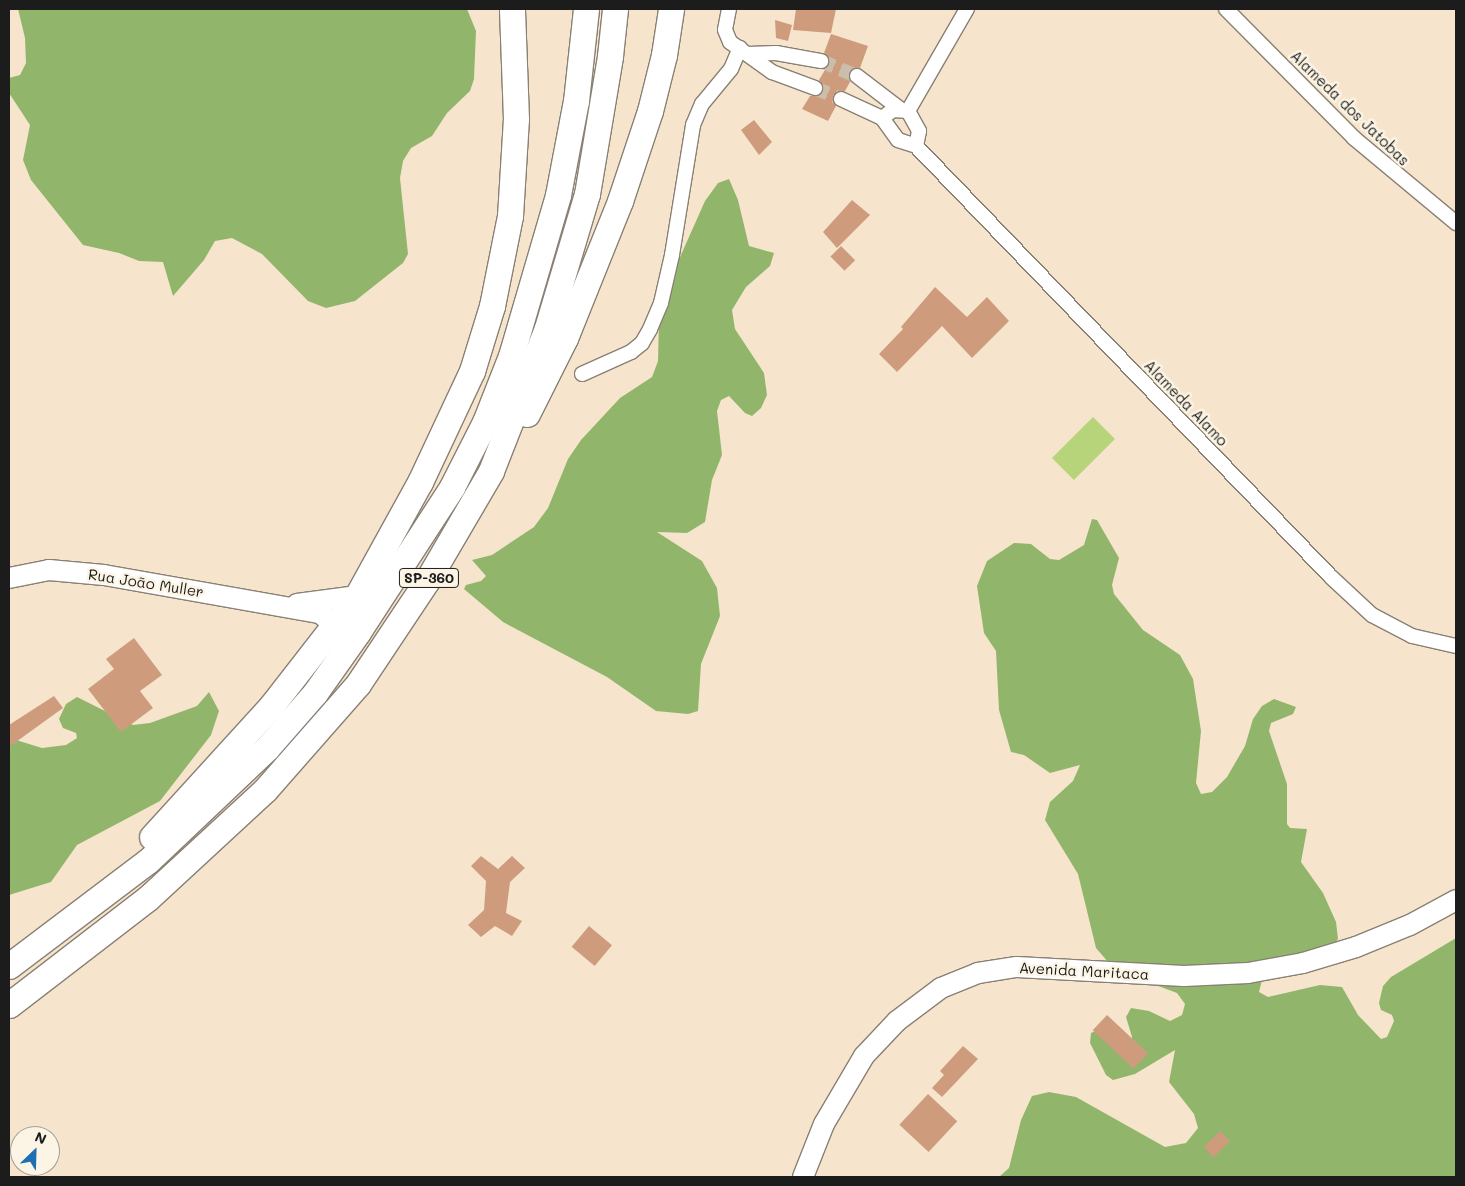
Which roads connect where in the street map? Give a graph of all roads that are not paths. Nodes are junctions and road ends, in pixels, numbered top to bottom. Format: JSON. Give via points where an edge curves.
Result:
{"nodes":[{"id":1,"x":512,"y":9,"type":"edge"},
{"id":2,"x":586,"y":9,"type":"edge"},
{"id":3,"x":614,"y":9,"type":"edge"},
{"id":4,"x":671,"y":9,"type":"edge"},
{"id":5,"x":729,"y":9,"type":"edge"},
{"id":6,"x":967,"y":9,"type":"edge"},
{"id":7,"x":1226,"y":9,"type":"edge"},
{"id":8,"x":744,"y":51,"type":"junction"},
{"id":9,"x":821,"y":61,"type":"tunnel mouth"},
{"id":10,"x":857,"y":76,"type":"tunnel mouth"},
{"id":11,"x":815,"y":88,"type":"tunnel mouth"},
{"id":12,"x":840,"y":100,"type":"tunnel mouth"},
{"id":13,"x":904,"y":110,"type":"junction"},
{"id":14,"x":882,"y":118,"type":"junction"},
{"id":15,"x":916,"y":146,"type":"junction"},
{"id":16,"x":1456,"y":223,"type":"edge"},
{"id":17,"x":582,"y":374,"type":"dead end"},
{"id":18,"x":491,"y":471,"type":"junction"},
{"id":19,"x":9,"y":578,"type":"edge"},
{"id":20,"x":357,"y":596,"type":"junction"},
{"id":21,"x":283,"y":606,"type":"junction"},
{"id":22,"x":336,"y":626,"type":"junction"},
{"id":23,"x":1456,"y":646,"type":"edge"},
{"id":24,"x":1456,"y":900,"type":"edge"},
{"id":25,"x":87,"y":909,"type":"junction"},
{"id":26,"x":9,"y":966,"type":"edge"},
{"id":27,"x":9,"y":1005,"type":"edge"},
{"id":28,"x":804,"y":1177,"type":"edge"}],
"edges":[{"from":1,"to":20,"type":"highway","via":[[516,119],[514,171],[504,256],[492,306],[472,371],[420,482]]},
{"from":2,"to":25,"type":"highway","number":"SP-360","via":[[576,101],[558,195],[511,356],[452,487],[358,632],[315,692],[267,748],[177,836]]},
{"from":3,"to":18,"type":"highway","number":"SP-360","via":[[598,134],[573,247],[547,328]]},
{"from":4,"to":18,"type":"highway","via":[[650,111],[598,260],[550,374]]},
{"from":5,"to":8,"type":"street","via":[[725,30],[730,42]]},
{"from":6,"to":13,"type":"street"},
{"from":7,"to":16,"type":"street","name":"Alameda dos Jatobas","via":[[1354,138]]},
{"from":8,"to":9,"type":"street"},
{"from":8,"to":11,"type":"street","via":[[772,72]]},
{"from":8,"to":17,"type":"street","via":[[702,104],[693,125],[672,255],[661,303],[650,329],[642,343],[631,352]]},
{"from":10,"to":13,"type":"street"},
{"from":12,"to":14,"type":"street"},
{"from":13,"to":14,"type":"street","via":[[888,112]]},
{"from":13,"to":15,"type":"street","via":[[919,131]]},
{"from":14,"to":15,"type":"street","name":"Alameda Alamo","via":[[898,140]]},
{"from":15,"to":23,"type":"street","name":"Alameda Alamo","via":[[1351,596],[1372,615],[1412,636]]},
{"from":18,"to":27,"type":"highway","number":"SP-360","via":[[428,579],[386,643],[315,735],[211,843],[148,898]]},
{"from":19,"to":21,"type":"street","name":"Rua João Muller","via":[[49,570],[71,571]]},
{"from":20,"to":21,"type":"street"},
{"from":20,"to":22,"type":"highway"},
{"from":21,"to":22,"type":"street","via":[[326,616]]},
{"from":22,"to":25,"type":"highway","via":[[247,733],[176,813],[104,884]]},
{"from":24,"to":28,"type":"street","name":"Avenida Maritaca","via":[[1410,925],[1356,947],[1303,963],[1248,973],[1184,976],[1017,967],[978,973],[941,988],[897,1021],[864,1056],[824,1124]]},
{"from":25,"to":26,"type":"highway","number":"SP-360"}]}
